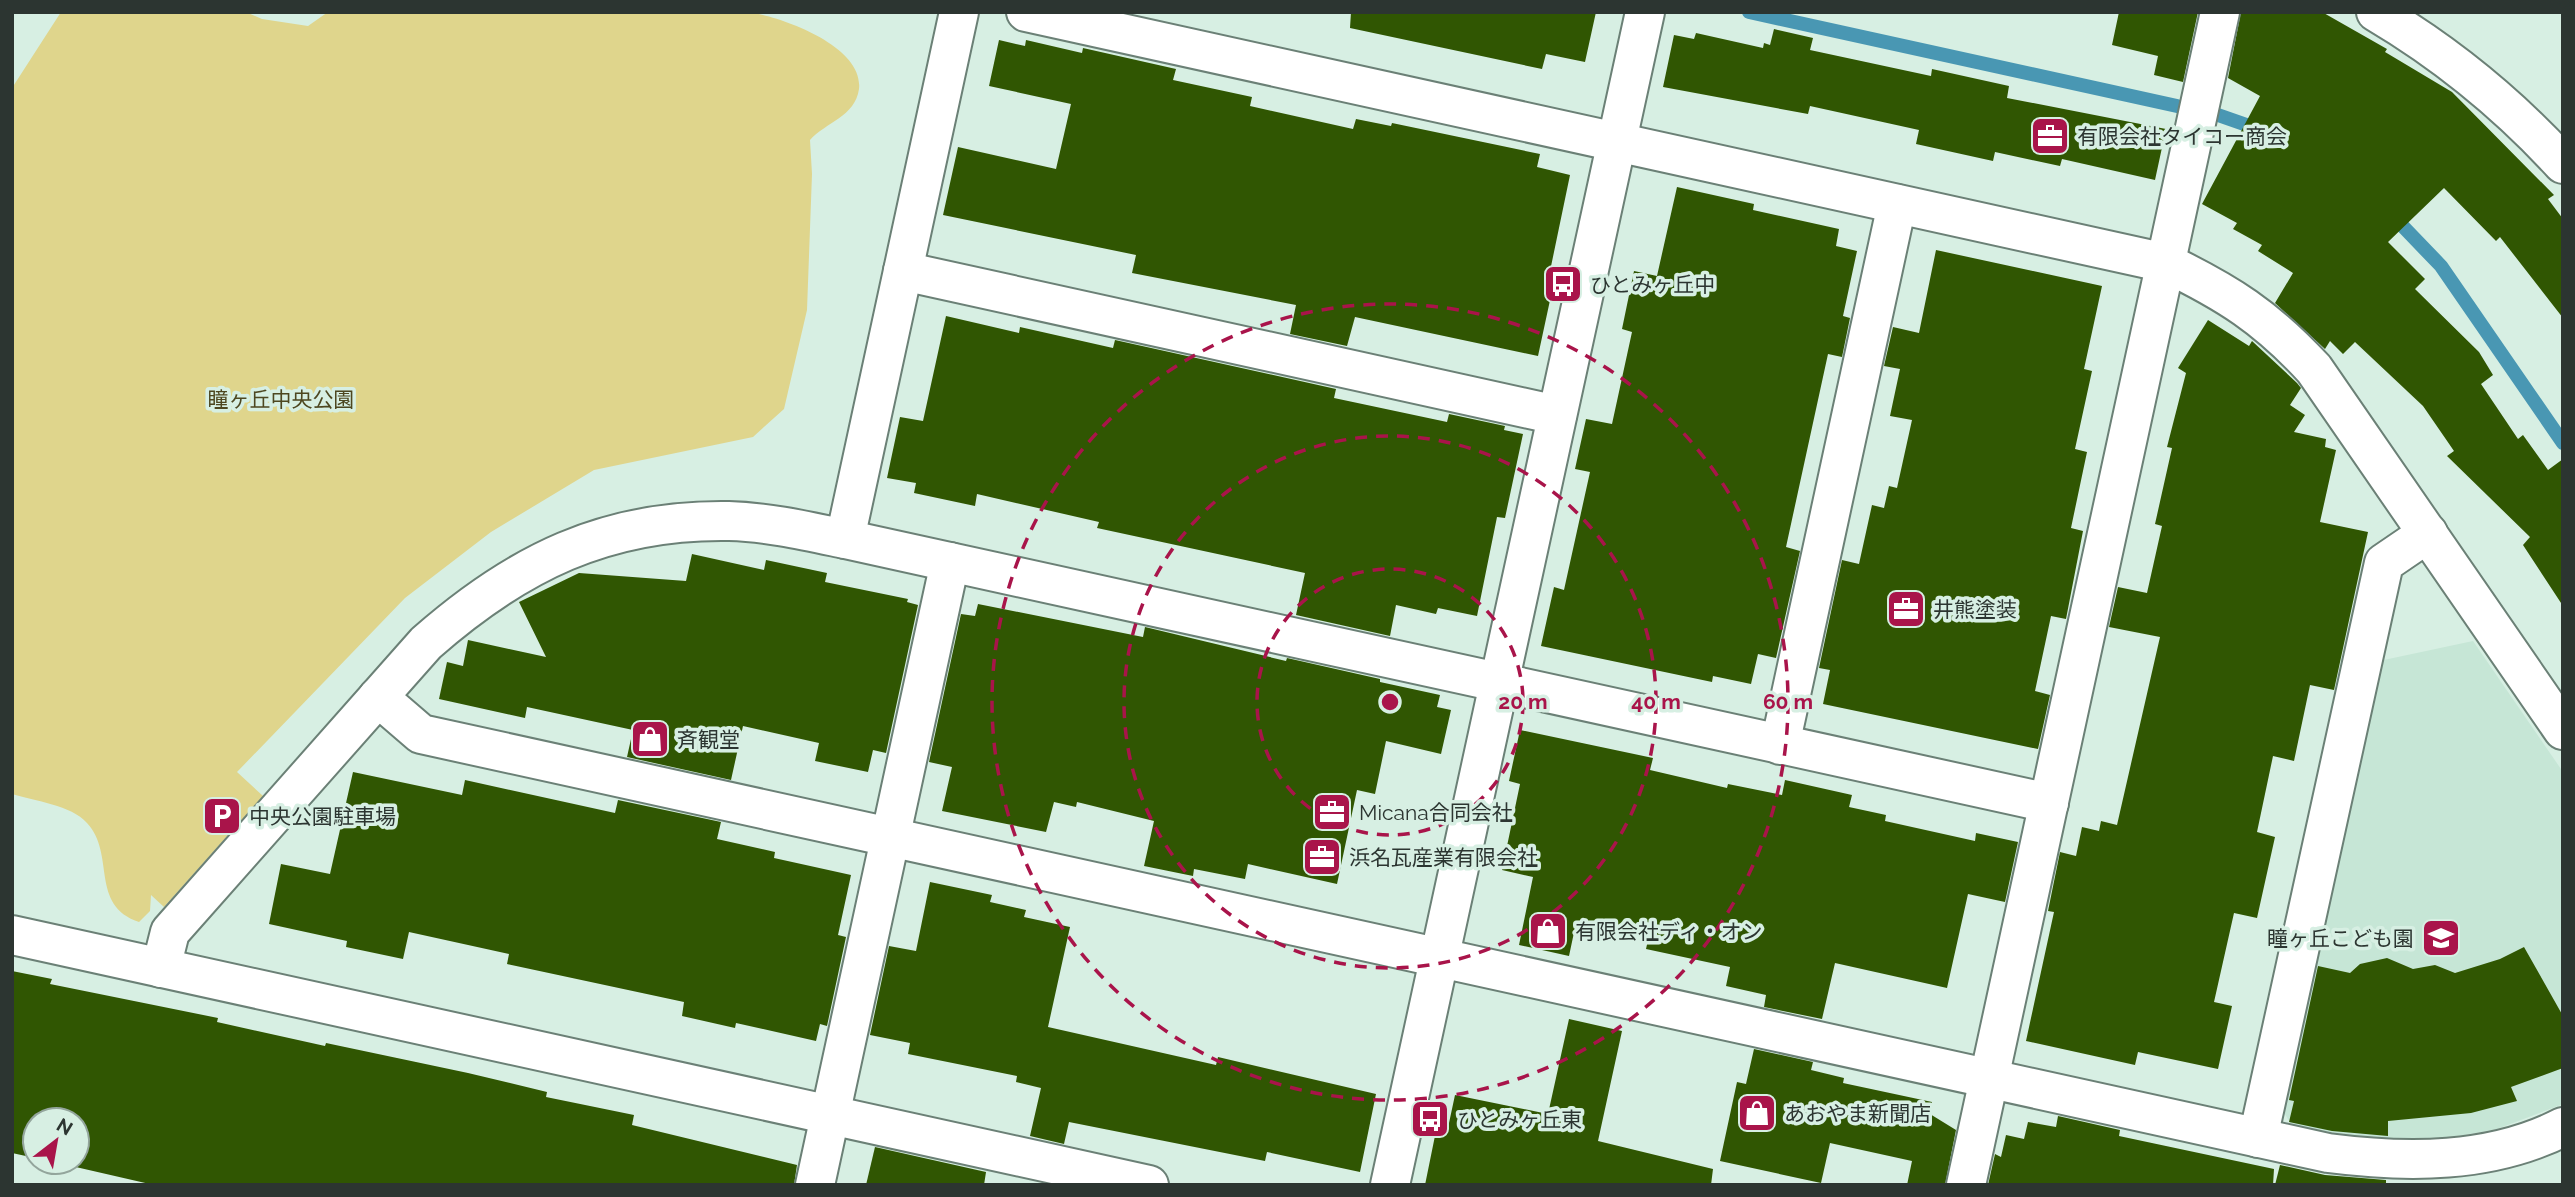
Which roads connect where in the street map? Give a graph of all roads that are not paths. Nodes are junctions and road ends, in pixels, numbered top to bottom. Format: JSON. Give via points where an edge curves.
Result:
{"nodes":[{"id":1,"x":959,"y":12,"type":"edge"},
{"id":2,"x":1026,"y":12,"type":"edge"},
{"id":3,"x":1645,"y":12,"type":"edge"},
{"id":4,"x":2220,"y":12,"type":"edge"},
{"id":5,"x":2376,"y":12,"type":"edge"},
{"id":6,"x":1617,"y":142,"type":"junction"},
{"id":7,"x":2563,"y":164,"type":"edge"},
{"id":8,"x":1897,"y":204,"type":"junction"},
{"id":9,"x":2166,"y":264,"type":"junction"},
{"id":10,"x":903,"y":271,"type":"junction"},
{"id":11,"x":1557,"y":415,"type":"junction"},
{"id":12,"x":2428,"y":533,"type":"junction"},
{"id":13,"x":845,"y":539,"type":"junction"},
{"id":14,"x":950,"y":562,"type":"junction"},
{"id":15,"x":1499,"y":683,"type":"junction"},
{"id":16,"x":378,"y":697,"type":"junction"},
{"id":17,"x":2563,"y":730,"type":"edge"},
{"id":18,"x":1780,"y":745,"type":"junction"},
{"id":19,"x":2049,"y":803,"type":"junction"},
{"id":20,"x":890,"y":838,"type":"junction"},
{"id":21,"x":12,"y":935,"type":"edge"},
{"id":22,"x":1439,"y":958,"type":"junction"},
{"id":23,"x":161,"y":968,"type":"junction"},
{"id":24,"x":1989,"y":1079,"type":"junction"},
{"id":25,"x":830,"y":1114,"type":"junction"},
{"id":26,"x":2563,"y":1127,"type":"edge"},
{"id":27,"x":2259,"y":1138,"type":"junction"},
{"id":28,"x":1098,"y":1179,"type":"edge"},
{"id":29,"x":815,"y":1185,"type":"edge"},
{"id":30,"x":1149,"y":1185,"type":"edge"},
{"id":31,"x":1390,"y":1185,"type":"edge"},
{"id":32,"x":1966,"y":1185,"type":"edge"}],
"edges":[{"from":1,"to":10,"type":"street"},
{"from":2,"to":6,"type":"street"},
{"from":3,"to":6,"type":"street"},
{"from":4,"to":9,"type":"street"},
{"from":5,"to":7,"type":"street","via":[[2476,78]]},
{"from":6,"to":8,"type":"street"},
{"from":6,"to":11,"type":"street"},
{"from":8,"to":9,"type":"street"},
{"from":8,"to":18,"type":"street"},
{"from":9,"to":12,"type":"street","via":[[2252,310],[2285,337],[2314,369]]},
{"from":9,"to":19,"type":"street"},
{"from":10,"to":11,"type":"street"},
{"from":10,"to":13,"type":"street"},
{"from":11,"to":15,"type":"street"},
{"from":12,"to":17,"type":"street"},
{"from":12,"to":27,"type":"street","via":[[2384,563]]},
{"from":13,"to":14,"type":"street"},
{"from":13,"to":16,"type":"street","via":[[731,521],[675,523],[620,532],[566,550],[515,574],[468,606],[426,643]]},
{"from":14,"to":15,"type":"street"},
{"from":14,"to":20,"type":"street"},
{"from":15,"to":18,"type":"street"},
{"from":15,"to":22,"type":"street"},
{"from":16,"to":20,"type":"street","via":[[421,734]]},
{"from":16,"to":23,"type":"street","via":[[170,932]]},
{"from":18,"to":19,"type":"street"},
{"from":19,"to":24,"type":"street"},
{"from":20,"to":22,"type":"street"},
{"from":20,"to":25,"type":"street"},
{"from":21,"to":23,"type":"street"},
{"from":22,"to":24,"type":"street"},
{"from":22,"to":31,"type":"street"},
{"from":23,"to":25,"type":"street"},
{"from":24,"to":27,"type":"street"},
{"from":24,"to":32,"type":"street"},
{"from":25,"to":28,"type":"street"},
{"from":25,"to":29,"type":"street"},
{"from":26,"to":27,"type":"street","via":[[2502,1149],[2445,1159],[2386,1161]]},
{"from":28,"to":30,"type":"street"}]}
